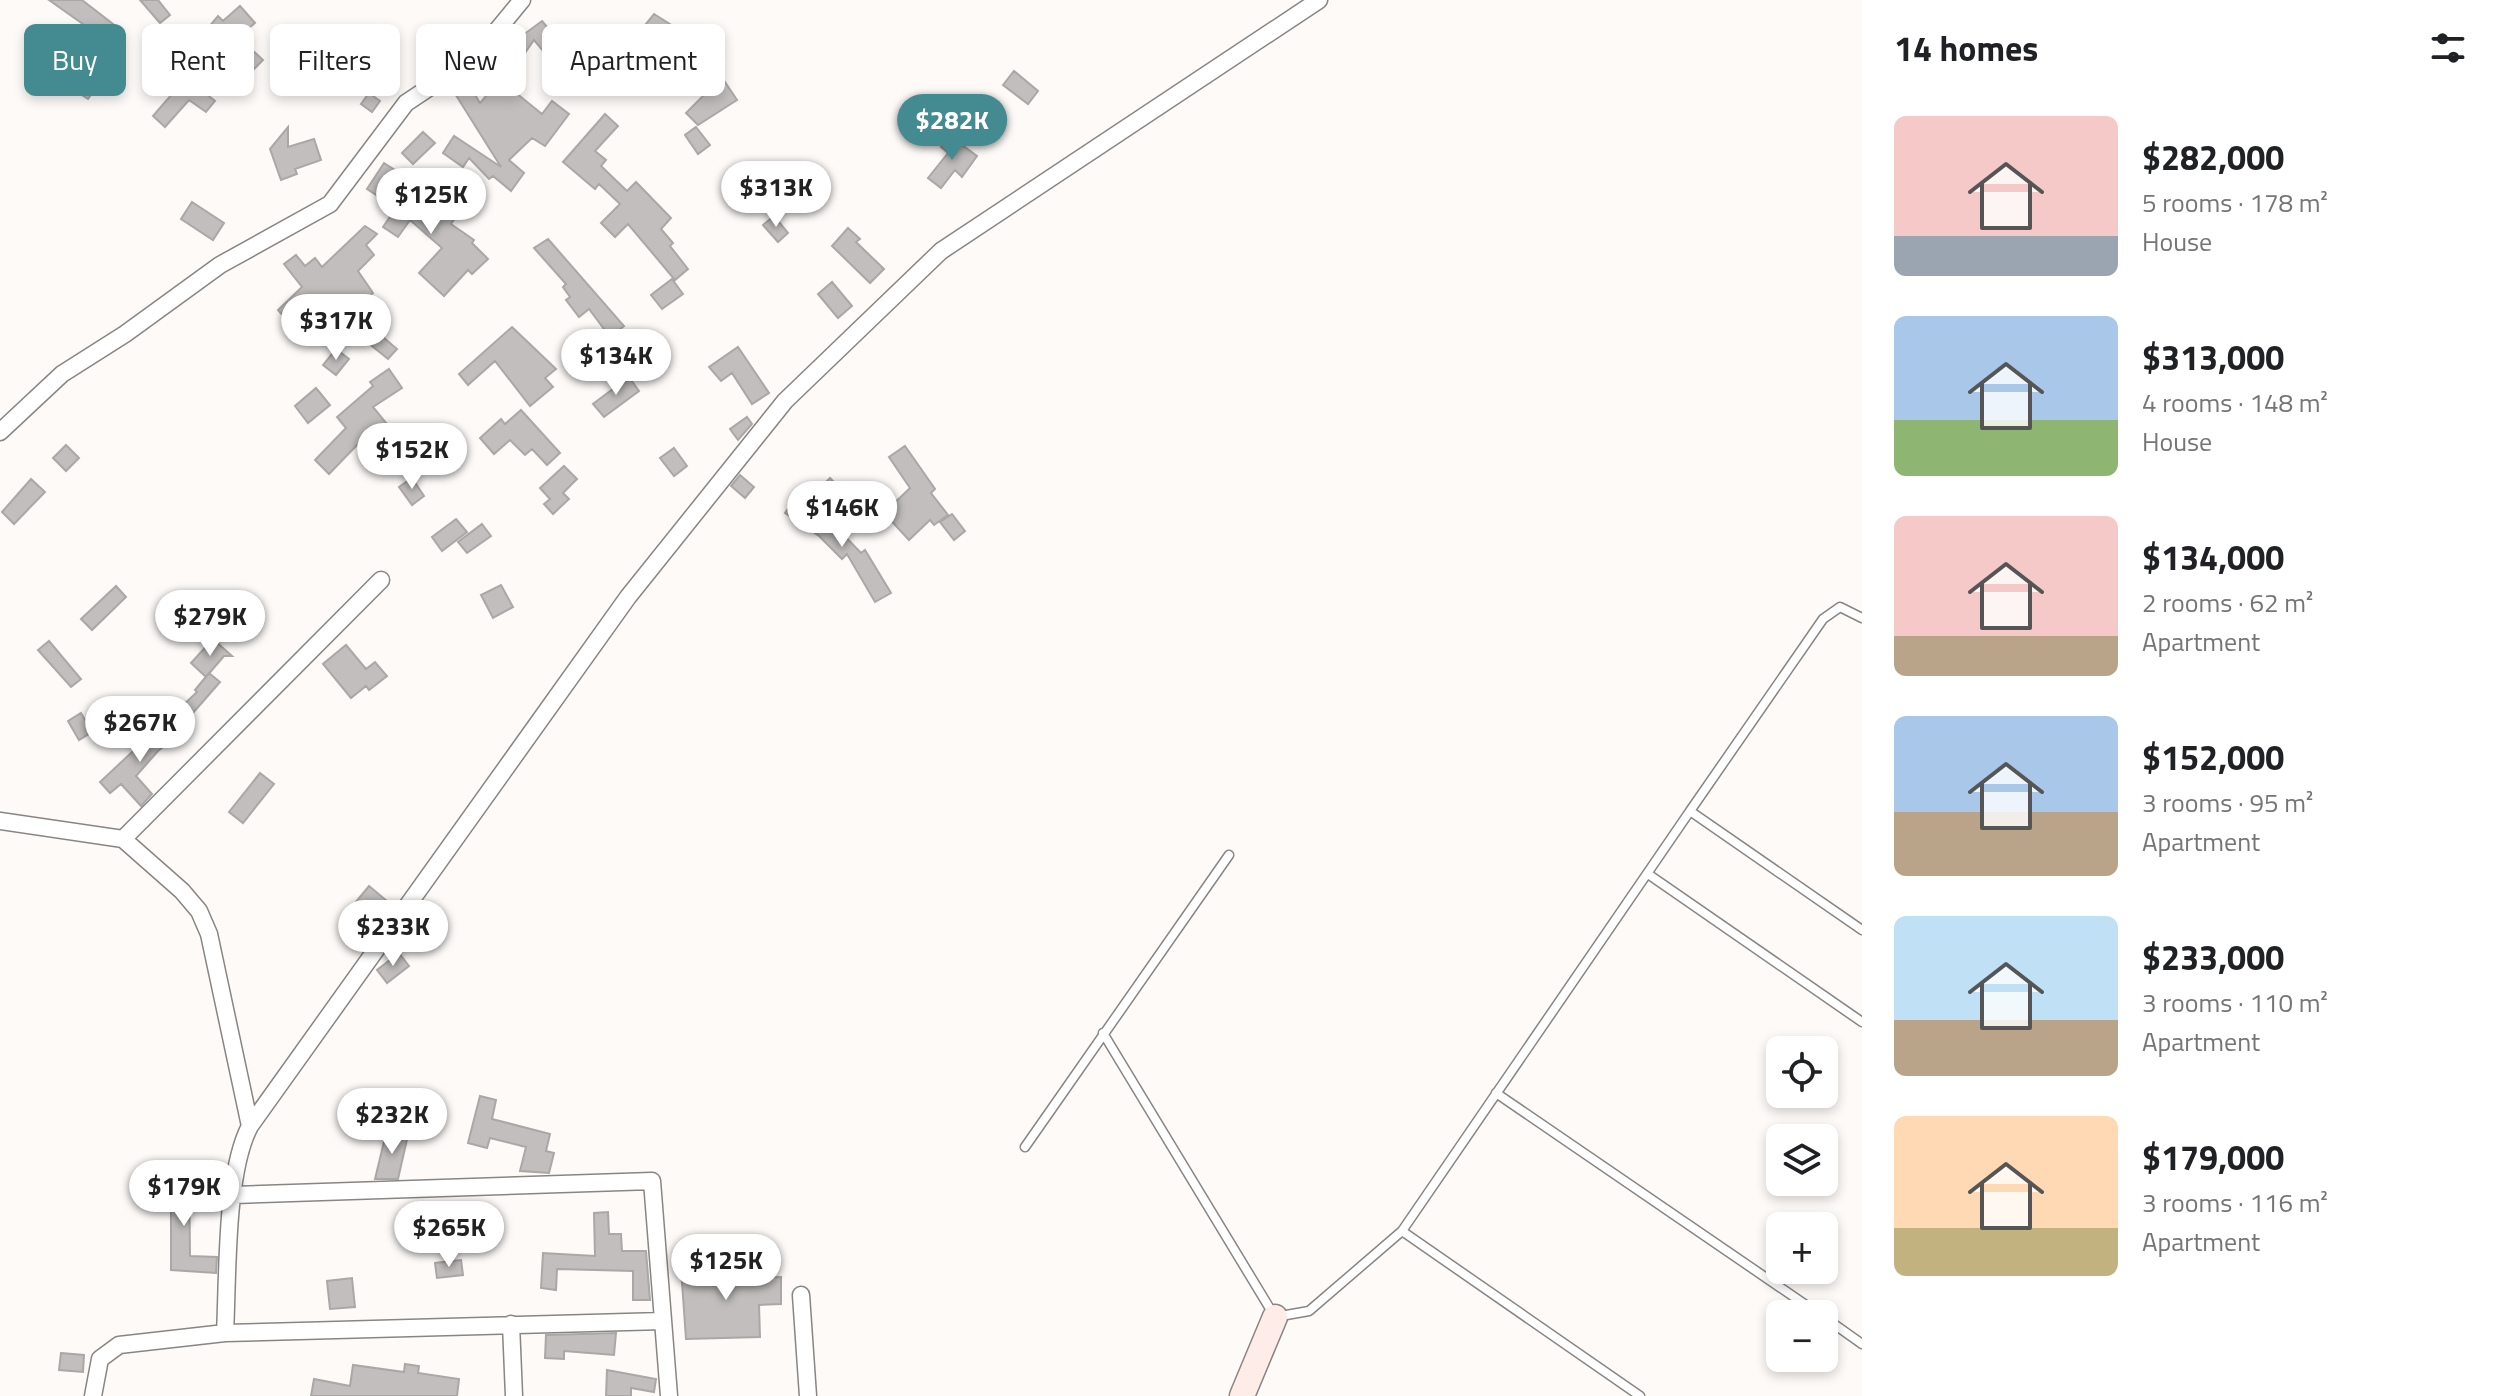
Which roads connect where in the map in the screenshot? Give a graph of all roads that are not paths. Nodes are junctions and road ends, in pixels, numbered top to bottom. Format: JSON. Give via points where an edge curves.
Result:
{"nodes":[{"id":1,"x":522,"y":0,"type":"edge"},
{"id":2,"x":1319,"y":0,"type":"edge"},
{"id":3,"x":0,"y":432,"type":"edge"},
{"id":4,"x":381,"y":580,"type":"dead end"},
{"id":5,"x":1862,"y":618,"type":"edge"},
{"id":6,"x":1690,"y":811,"type":"junction"},
{"id":7,"x":0,"y":821,"type":"edge"},
{"id":8,"x":123,"y":839,"type":"junction"},
{"id":9,"x":1229,"y":855,"type":"dead end"},
{"id":10,"x":1648,"y":874,"type":"junction"},
{"id":11,"x":1862,"y":930,"type":"edge"},
{"id":12,"x":1862,"y":1022,"type":"edge"},
{"id":13,"x":1103,"y":1033,"type":"junction"},
{"id":14,"x":1496,"y":1093,"type":"junction"},
{"id":15,"x":250,"y":1126,"type":"junction"},
{"id":16,"x":1025,"y":1147,"type":"dead end"},
{"id":17,"x":234,"y":1195,"type":"junction"},
{"id":18,"x":1402,"y":1231,"type":"junction"},
{"id":19,"x":801,"y":1295,"type":"dead end"},
{"id":20,"x":1799,"y":1300,"type":"edge"},
{"id":21,"x":1275,"y":1317,"type":"junction"},
{"id":22,"x":663,"y":1321,"type":"junction"},
{"id":23,"x":511,"y":1324,"type":"junction"},
{"id":24,"x":1838,"y":1327,"type":"edge"},
{"id":25,"x":225,"y":1333,"type":"junction"},
{"id":26,"x":1862,"y":1344,"type":"edge"},
{"id":27,"x":93,"y":1396,"type":"edge"},
{"id":28,"x":514,"y":1396,"type":"edge"},
{"id":29,"x":669,"y":1396,"type":"edge"},
{"id":30,"x":808,"y":1396,"type":"edge"},
{"id":31,"x":1242,"y":1396,"type":"edge"},
{"id":32,"x":1640,"y":1396,"type":"edge"}],
"edges":[{"from":1,"to":3,"type":"street","via":[[489,40],[406,103],[330,204],[220,265],[62,374]]},
{"from":2,"to":15,"type":"street","via":[[941,251],[785,401],[628,597]]},
{"from":4,"to":8,"type":"street"},
{"from":5,"to":6,"type":"lane","via":[[1840,607],[1823,619]]},
{"from":6,"to":10,"type":"lane"},
{"from":6,"to":11,"type":"lane"},
{"from":7,"to":8,"type":"street"},
{"from":8,"to":15,"type":"street","via":[[199,911],[209,934]]},
{"from":9,"to":13,"type":"lane"},
{"from":10,"to":12,"type":"lane"},
{"from":10,"to":14,"type":"lane"},
{"from":13,"to":16,"type":"lane"},
{"from":13,"to":21,"type":"lane"},
{"from":14,"to":18,"type":"lane"},
{"from":14,"to":20,"type":"lane"},
{"from":15,"to":17,"type":"street","via":[[242,1140]]},
{"from":17,"to":22,"type":"street","via":[[652,1181]]},
{"from":17,"to":25,"type":"street"},
{"from":18,"to":21,"type":"lane","via":[[1309,1311]]},
{"from":18,"to":32,"type":"lane"},
{"from":19,"to":30,"type":"street"},
{"from":21,"to":31,"type":"street"},
{"from":22,"to":23,"type":"street"},
{"from":22,"to":29,"type":"street"},
{"from":23,"to":25,"type":"street"},
{"from":23,"to":28,"type":"street"},
{"from":24,"to":26,"type":"lane"},
{"from":25,"to":27,"type":"street","via":[[108,1350],[94,1373]]}]}
